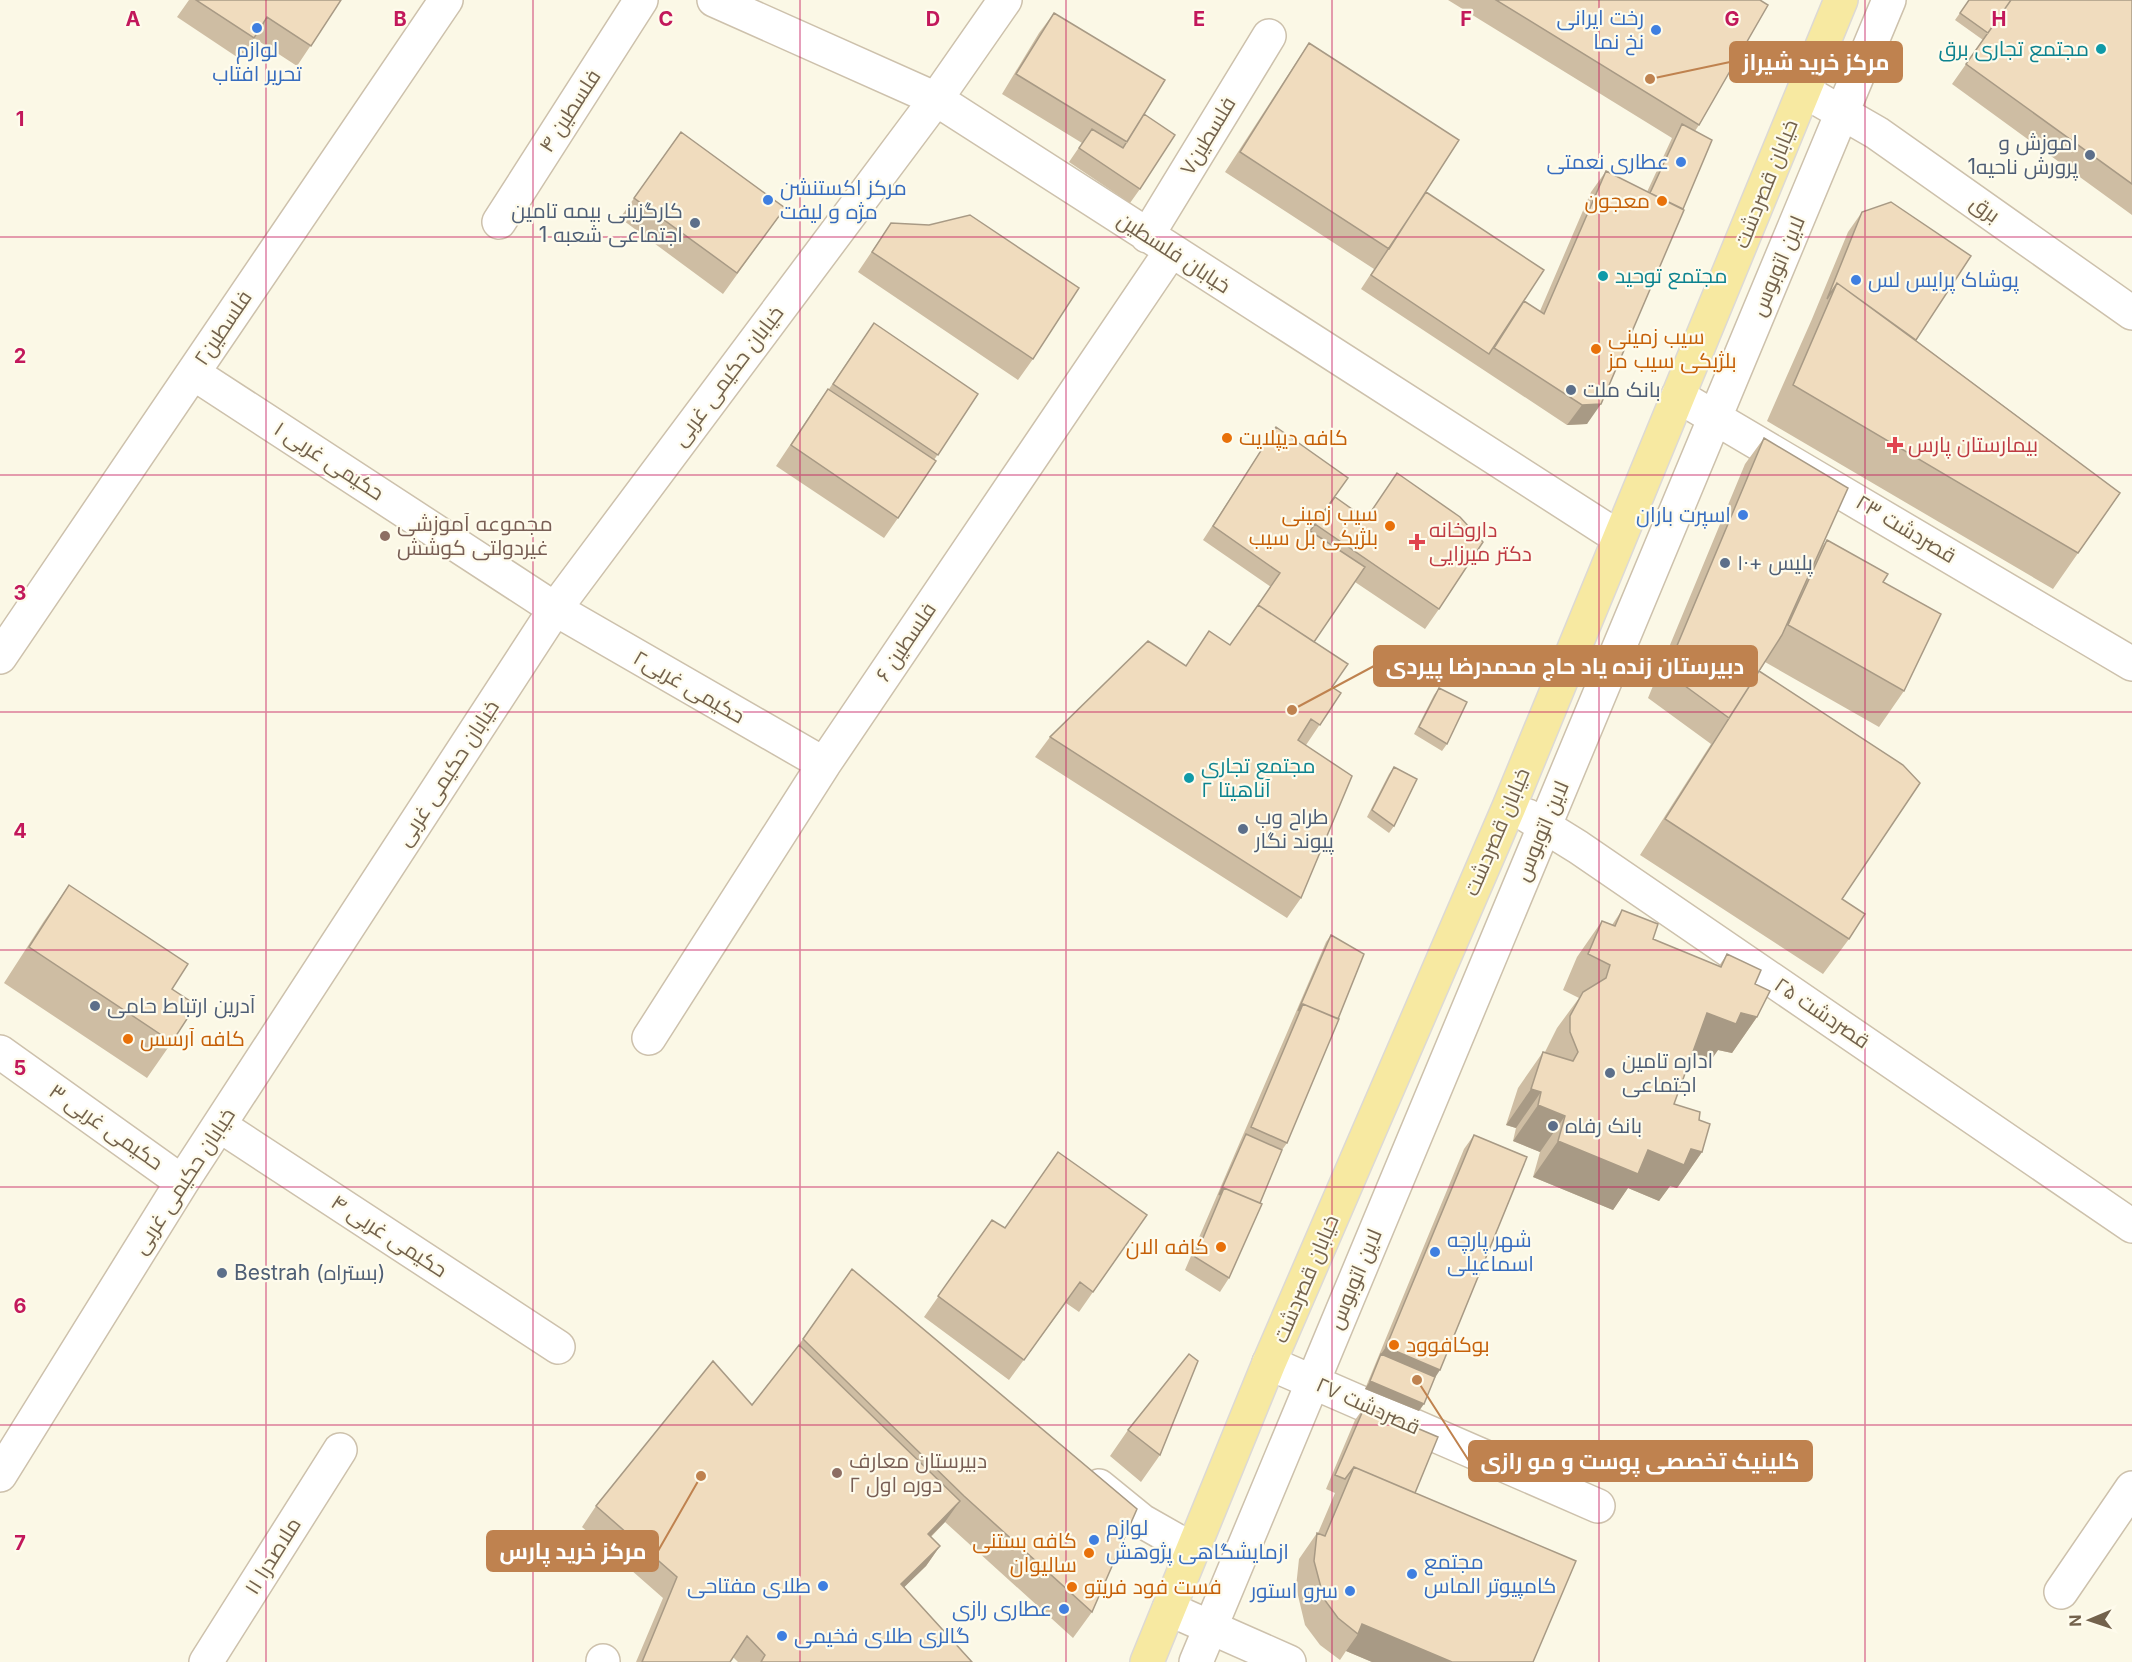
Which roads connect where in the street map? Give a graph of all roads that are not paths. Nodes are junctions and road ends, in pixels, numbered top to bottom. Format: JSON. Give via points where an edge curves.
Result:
{"nodes":[{"id":1,"x":446,"y":0,"type":"edge"},
{"id":2,"x":641,"y":0,"type":"edge"},
{"id":3,"x":714,"y":0,"type":"edge"},
{"id":4,"x":1005,"y":0,"type":"edge"},
{"id":5,"x":1841,"y":0,"type":"edge"},
{"id":6,"x":1889,"y":0,"type":"edge"},
{"id":7,"x":1269,"y":36,"type":"dead end"},
{"id":8,"x":1804,"y":91,"type":"junction"},
{"id":9,"x":936,"y":99,"type":"junction"},
{"id":10,"x":1843,"y":112,"type":"junction"},
{"id":11,"x":499,"y":222,"type":"dead end"},
{"id":12,"x":1159,"y":244,"type":"junction"},
{"id":13,"x":2132,"y":314,"type":"edge"},
{"id":14,"x":193,"y":372,"type":"junction"},
{"id":15,"x":1678,"y":396,"type":"junction"},
{"id":16,"x":1715,"y":416,"type":"junction"},
{"id":17,"x":1618,"y":537,"type":"junction"},
{"id":18,"x":555,"y":609,"type":"junction"},
{"id":19,"x":1,"y":654,"type":"edge"},
{"id":20,"x":2132,"y":664,"type":"edge"},
{"id":21,"x":824,"y":764,"type":"junction"},
{"id":22,"x":1509,"y":807,"type":"junction"},
{"id":23,"x":1545,"y":825,"type":"junction"},
{"id":24,"x":649,"y":1038,"type":"dead end"},
{"id":25,"x":0,"y":1052,"type":"edge"},
{"id":26,"x":219,"y":1125,"type":"junction"},
{"id":27,"x":182,"y":1182,"type":"junction"},
{"id":28,"x":2132,"y":1226,"type":"edge"},
{"id":29,"x":558,"y":1347,"type":"dead end"},
{"id":30,"x":1269,"y":1363,"type":"junction"},
{"id":31,"x":1312,"y":1381,"type":"junction"},
{"id":32,"x":340,"y":1450,"type":"dead end"},
{"id":33,"x":1078,"y":1469,"type":"edge"},
{"id":34,"x":0,"y":1475,"type":"edge"},
{"id":35,"x":2132,"y":1488,"type":"edge"},
{"id":36,"x":1598,"y":1506,"type":"dead end"},
{"id":37,"x":1193,"y":1550,"type":"junction"},
{"id":38,"x":2061,"y":1592,"type":"dead end"},
{"id":39,"x":1169,"y":1609,"type":"junction"},
{"id":40,"x":1210,"y":1627,"type":"junction"},
{"id":41,"x":207,"y":1662,"type":"edge"},
{"id":42,"x":1147,"y":1662,"type":"edge"},
{"id":43,"x":1196,"y":1662,"type":"edge"},
{"id":44,"x":1289,"y":1662,"type":"edge"}],
"edges":[{"from":1,"to":14,"type":"street","name":"فلسطین۲"},
{"from":2,"to":11,"type":"street","name":"۴ فلسطین"},
{"from":3,"to":9,"type":"street","name":"خیابان فلسطین"},
{"from":4,"to":9,"type":"street","name":"خیابان حکیمی غربی"},
{"from":5,"to":8,"type":"main road","name":"خیابان قصردشت"},
{"from":6,"to":10,"type":"street","name":"لاین اتوبوس"},
{"from":7,"to":12,"type":"street","name":"۷فلسطین"},
{"from":8,"to":10,"type":"street","name":"برق"},
{"from":8,"to":15,"type":"main road","name":"خیابان قصردشت"},
{"from":9,"to":12,"type":"street","name":"خیابان فلسطین"},
{"from":9,"to":18,"type":"street","name":"خیابان حکیمی غربی"},
{"from":10,"to":13,"type":"street","name":"برق"},
{"from":10,"to":16,"type":"street","name":"لاین اتوبوس"},
{"from":12,"to":17,"type":"street","name":"خیابان فلسطین"},
{"from":12,"to":21,"type":"street","name":"فلسطین ۶"},
{"from":14,"to":18,"type":"street","name":"حکیمی غربی ۱"},
{"from":14,"to":19,"type":"street","name":"فلسطین۲"},
{"from":15,"to":16,"type":"street","name":"قصردشت ۲۳"},
{"from":15,"to":17,"type":"main road","name":"خیابان قصردشت"},
{"from":16,"to":20,"type":"street","name":"قصردشت ۲۳"},
{"from":16,"to":23,"type":"street","name":"لاین اتوبوس"},
{"from":17,"to":22,"type":"main road","name":"خیابان قصردشت"},
{"from":18,"to":21,"type":"street","name":"حکیمی غربی۲"},
{"from":18,"to":26,"type":"street","name":"خیابان حکیمی غربی"},
{"from":21,"to":24,"type":"street","name":"فلسطین ۶"},
{"from":22,"to":23,"type":"street","name":"قصردشت ۲۵"},
{"from":22,"to":30,"type":"main road","name":"خیابان قصردشت"},
{"from":23,"to":28,"type":"street","name":"قصردشت ۲۵"},
{"from":23,"to":31,"type":"street","name":"لاین اتوبوس"},
{"from":25,"to":27,"type":"street","name":"حکیمی غربی ۳"},
{"from":26,"to":27,"type":"street","name":"خیابان حکیمی غربی"},
{"from":26,"to":29,"type":"street","name":"حکیمی غربی ۴"},
{"from":27,"to":34,"type":"street","name":"خیابان حکیمی غربی"},
{"from":30,"to":31,"type":"street","name":"قصردشت ۲۷"},
{"from":30,"to":37,"type":"main road","name":"خیابان قصردشت"},
{"from":31,"to":36,"type":"street","name":"قصردشت ۲۷"},
{"from":31,"to":40,"type":"street","name":"لاین اتوبوس"},
{"from":32,"to":41,"type":"street","name":"۱۱ ملاصدرا"},
{"from":33,"to":37,"type":"street","via":[[1142,1521]]},
{"from":35,"to":38,"type":"street"},
{"from":37,"to":39,"type":"main road","name":"خیابان قصردشت"},
{"from":39,"to":40,"type":"street"},
{"from":39,"to":42,"type":"main road","name":"خیابان قصردشت"},
{"from":40,"to":43,"type":"street","name":"لاین اتوبوس"},
{"from":40,"to":44,"type":"street"}]}
